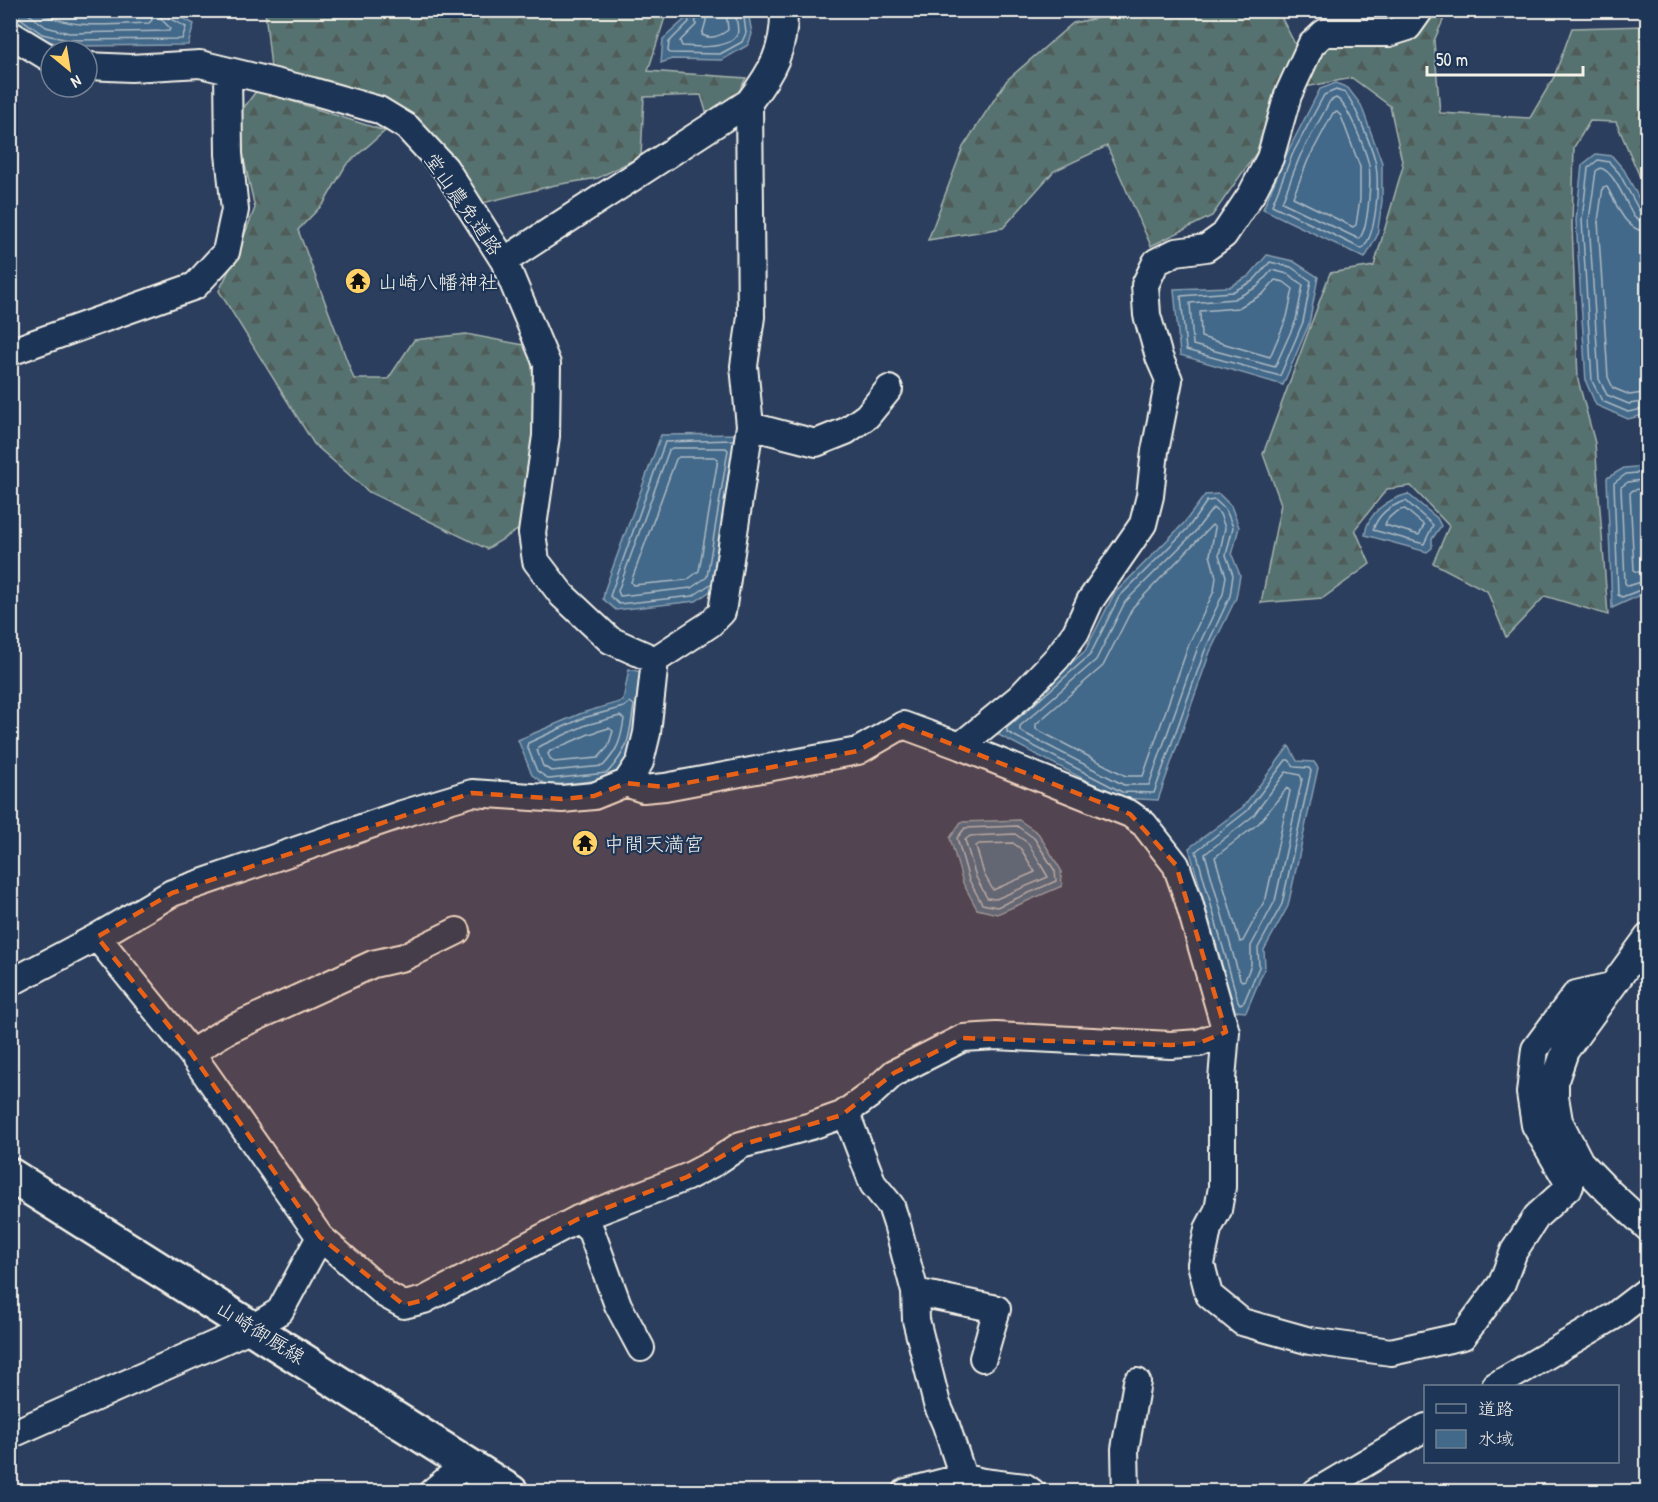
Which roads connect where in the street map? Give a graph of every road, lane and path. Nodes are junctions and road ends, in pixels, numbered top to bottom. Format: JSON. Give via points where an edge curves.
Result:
{"nodes":[{"id":1,"x":784,"y":10,"type":"edge"},
{"id":2,"x":1420,"y":10,"type":"edge"},
{"id":3,"x":10,"y":34,"type":"edge"},
{"id":4,"x":39,"y":52,"type":"edge"},
{"id":5,"x":99,"y":67,"type":"edge"},
{"id":6,"x":228,"y":71,"type":"junction"},
{"id":7,"x":749,"y":102,"type":"junction"},
{"id":8,"x":504,"y":261,"type":"junction"},
{"id":9,"x":10,"y":352,"type":"edge"},
{"id":10,"x":889,"y":389,"type":"dead end"},
{"id":11,"x":750,"y":426,"type":"junction"},
{"id":12,"x":655,"y":660,"type":"junction"},
{"id":13,"x":960,"y":746,"type":"junction"},
{"id":14,"x":626,"y":783,"type":"junction"},
{"id":15,"x":458,"y":931,"type":"dead end"},
{"id":16,"x":1647,"y":937,"type":"edge"},
{"id":17,"x":97,"y":938,"type":"junction"},
{"id":18,"x":10,"y":982,"type":"edge"},
{"id":19,"x":1611,"y":986,"type":"junction"},
{"id":20,"x":1226,"y":1032,"type":"junction"},
{"id":21,"x":191,"y":1053,"type":"junction"},
{"id":22,"x":846,"y":1113,"type":"junction"},
{"id":23,"x":10,"y":1175,"type":"edge"},
{"id":24,"x":578,"y":1219,"type":"junction"},
{"id":25,"x":1647,"y":1228,"type":"edge"},
{"id":26,"x":320,"y":1237,"type":"junction"},
{"id":27,"x":1647,"y":1290,"type":"edge"},
{"id":28,"x":915,"y":1292,"type":"junction"},
{"id":29,"x":254,"y":1327,"type":"junction"},
{"id":30,"x":641,"y":1348,"type":"dead end"},
{"id":31,"x":983,"y":1358,"type":"dead end"},
{"id":32,"x":1137,"y":1382,"type":"dead end"},
{"id":33,"x":1497,"y":1385,"type":"edge"},
{"id":34,"x":1424,"y":1428,"type":"edge"},
{"id":35,"x":10,"y":1435,"type":"edge"},
{"id":36,"x":467,"y":1463,"type":"junction"},
{"id":37,"x":963,"y":1477,"type":"junction"},
{"id":38,"x":432,"y":1491,"type":"edge"},
{"id":39,"x":511,"y":1491,"type":"edge"},
{"id":40,"x":906,"y":1491,"type":"edge"},
{"id":41,"x":1032,"y":1491,"type":"edge"},
{"id":42,"x":1126,"y":1491,"type":"edge"},
{"id":43,"x":1316,"y":1491,"type":"edge"}],
"edges":[{"from":1,"to":7,"type":"street","name":"堂山農免道路","via":[[781,48],[768,78]]},
{"from":2,"to":13,"type":"street","via":[[1408,27],[1389,33],[1324,33],[1311,45],[1288,95],[1270,158],[1224,235],[1206,248],[1176,252],[1156,262],[1145,285],[1147,315],[1169,380],[1143,524],[1090,601],[1076,632],[1057,658],[1020,697]]},
{"from":3,"to":4,"type":"street"},
{"from":5,"to":6,"type":"street","name":"堂山農免道路","via":[[200,64]]},
{"from":6,"to":8,"type":"street","name":"堂山農免道路","via":[[379,111],[407,128],[445,168]]},
{"from":6,"to":9,"type":"street","via":[[229,154],[235,210],[226,252],[195,286]]},
{"from":7,"to":8,"type":"street","name":"堂山農免道路"},
{"from":7,"to":11,"type":"street","via":[[751,317],[744,366]]},
{"from":8,"to":12,"type":"street","via":[[547,364],[546,436],[532,533],[536,561],[562,595],[610,640]]},
{"from":10,"to":11,"type":"street","via":[[867,416],[846,431],[816,443]]},
{"from":11,"to":12,"type":"street","via":[[722,612]]},
{"from":12,"to":14,"type":"street","via":[[647,733],[640,762]]},
{"from":13,"to":14,"type":"street","via":[[903,725],[858,751],[664,787],[643,789]]},
{"from":13,"to":20,"type":"street","via":[[1130,814],[1144,824],[1176,865]]},
{"from":14,"to":17,"type":"street","via":[[594,796],[562,799],[472,794],[402,814],[172,893]]},
{"from":15,"to":21,"type":"street","via":[[404,957],[373,964],[226,1031]]},
{"from":16,"to":19,"type":"street"},
{"from":17,"to":18,"type":"street"},
{"from":17,"to":21,"type":"street"},
{"from":19,"to":20,"type":"street","via":[[1576,994],[1536,1049],[1530,1094],[1535,1125],[1570,1185],[1537,1216],[1514,1251],[1502,1283],[1463,1336],[1391,1352],[1310,1341],[1242,1322],[1209,1295],[1201,1264],[1222,1187]]},
{"from":19,"to":25,"type":"street","via":[[1565,1051],[1555,1080],[1555,1097],[1559,1121],[1580,1162]]},
{"from":20,"to":22,"type":"street","via":[[1199,1043],[1171,1045],[996,1036],[963,1038],[894,1073]]},
{"from":21,"to":26,"type":"street"},
{"from":22,"to":24,"type":"street","via":[[741,1145],[687,1177]]},
{"from":22,"to":28,"type":"street","via":[[873,1184],[891,1206]]},
{"from":23,"to":29,"type":"main road","name":"山崎御厩線"},
{"from":24,"to":26,"type":"street","via":[[424,1300],[404,1305],[386,1295]]},
{"from":24,"to":30,"type":"street","via":[[591,1231],[618,1305]]},
{"from":26,"to":29,"type":"street","via":[[280,1311]]},
{"from":27,"to":33,"type":"street","via":[[1614,1317]]},
{"from":28,"to":31,"type":"street","via":[[997,1309]]},
{"from":28,"to":37,"type":"street","via":[[916,1320],[937,1404]]},
{"from":29,"to":35,"type":"street"},
{"from":29,"to":36,"type":"main road","name":"山崎御厩線"},
{"from":32,"to":42,"type":"street","via":[[1125,1449]]},
{"from":34,"to":43,"type":"street"},
{"from":36,"to":38,"type":"street"},
{"from":36,"to":39,"type":"main road","name":"山崎御厩線"},
{"from":37,"to":40,"type":"street"},
{"from":37,"to":41,"type":"street"}]}
